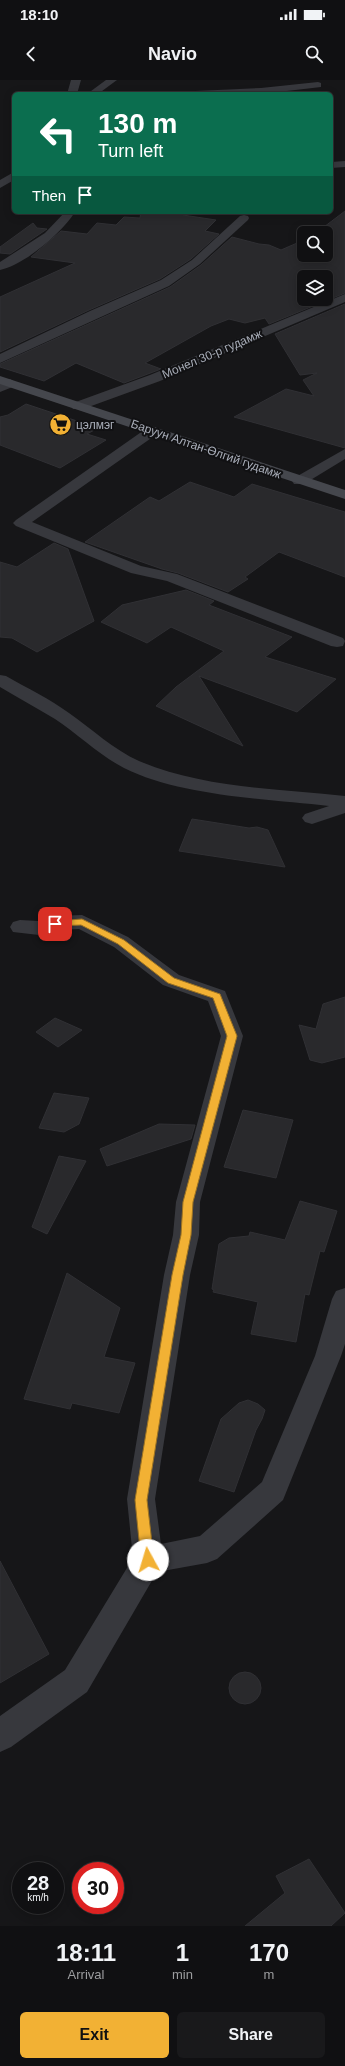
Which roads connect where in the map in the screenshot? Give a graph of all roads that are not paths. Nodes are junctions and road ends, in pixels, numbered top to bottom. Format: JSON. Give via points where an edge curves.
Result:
{"nodes":[{"id":1,"x":76,"y":80,"type":"edge"},
{"id":2,"x":112,"y":80,"type":"edge"},
{"id":3,"x":318,"y":86,"type":"dead end"},
{"id":4,"x":73,"y":92,"type":"edge"},
{"id":5,"x":95,"y":92,"type":"edge"},
{"id":6,"x":239,"y":92,"type":"edge"},
{"id":7,"x":345,"y":164,"type":"edge"},
{"id":8,"x":333,"y":165,"type":"edge"},
{"id":9,"x":12,"y":176,"type":"edge"},
{"id":10,"x":0,"y":185,"type":"edge"},
{"id":11,"x":68,"y":214,"type":"edge"},
{"id":12,"x":244,"y":218,"type":"dead end"},
{"id":13,"x":0,"y":266,"type":"edge"},
{"id":14,"x":345,"y":298,"type":"edge"},
{"id":15,"x":0,"y":359,"type":"edge"},
{"id":16,"x":3,"y":384,"type":"edge"},
{"id":17,"x":78,"y":406,"type":"junction"},
{"id":18,"x":152,"y":431,"type":"junction"},
{"id":19,"x":345,"y":453,"type":"edge"},
{"id":20,"x":299,"y":481,"type":"junction"},
{"id":21,"x":345,"y":495,"type":"edge"},
{"id":22,"x":337,"y":642,"type":"dead end"},
{"id":23,"x":0,"y":680,"type":"edge"},
{"id":24,"x":345,"y":802,"type":"edge"},
{"id":25,"x":345,"y":807,"type":"edge"},
{"id":26,"x":312,"y":818,"type":"dead end"},
{"id":27,"x":20,"y":927,"type":"dead end"},
{"id":28,"x":345,"y":1299,"type":"edge"},
{"id":29,"x":148,"y":1560,"type":"junction"},
{"id":30,"x":0,"y":1736,"type":"edge"}],
"edges":[{"from":1,"to":4,"type":"street"},
{"from":2,"to":5,"type":"street"},
{"from":3,"to":6,"type":"street"},
{"from":7,"to":8,"type":"street"},
{"from":9,"to":10,"type":"street"},
{"from":11,"to":13,"type":"street","via":[[30,251]]},
{"from":12,"to":15,"type":"street","via":[[196,262],[165,283]]},
{"from":14,"to":17,"type":"street","name":"Монел 30-р гудамж","via":[[155,378]]},
{"from":16,"to":17,"type":"main road","name":"Баруун Алтан-Өлгий гудамж"},
{"from":17,"to":18,"type":"main road","name":"Баруун Алтан-Өлгий гудамж"},
{"from":18,"to":20,"type":"main road","name":"Баруун Алтан-Өлгий гудамж"},
{"from":18,"to":22,"type":"street","via":[[21,523],[137,570],[171,577]]},
{"from":19,"to":20,"type":"street"},
{"from":20,"to":21,"type":"main road","name":"Баруун Алтан-Өлгий гудамж"},
{"from":23,"to":24,"type":"street","via":[[62,716],[131,764],[172,780]]},
{"from":25,"to":26,"type":"street"},
{"from":27,"to":29,"type":"street","via":[[39,928],[82,922],[121,942],[171,980],[217,996],[232,1036],[188,1202],[186,1235],[177,1275],[141,1500]]},
{"from":28,"to":29,"type":"street","via":[[328,1356],[273,1491],[207,1549]]},
{"from":29,"to":30,"type":"street","via":[[76,1681]]}]}
